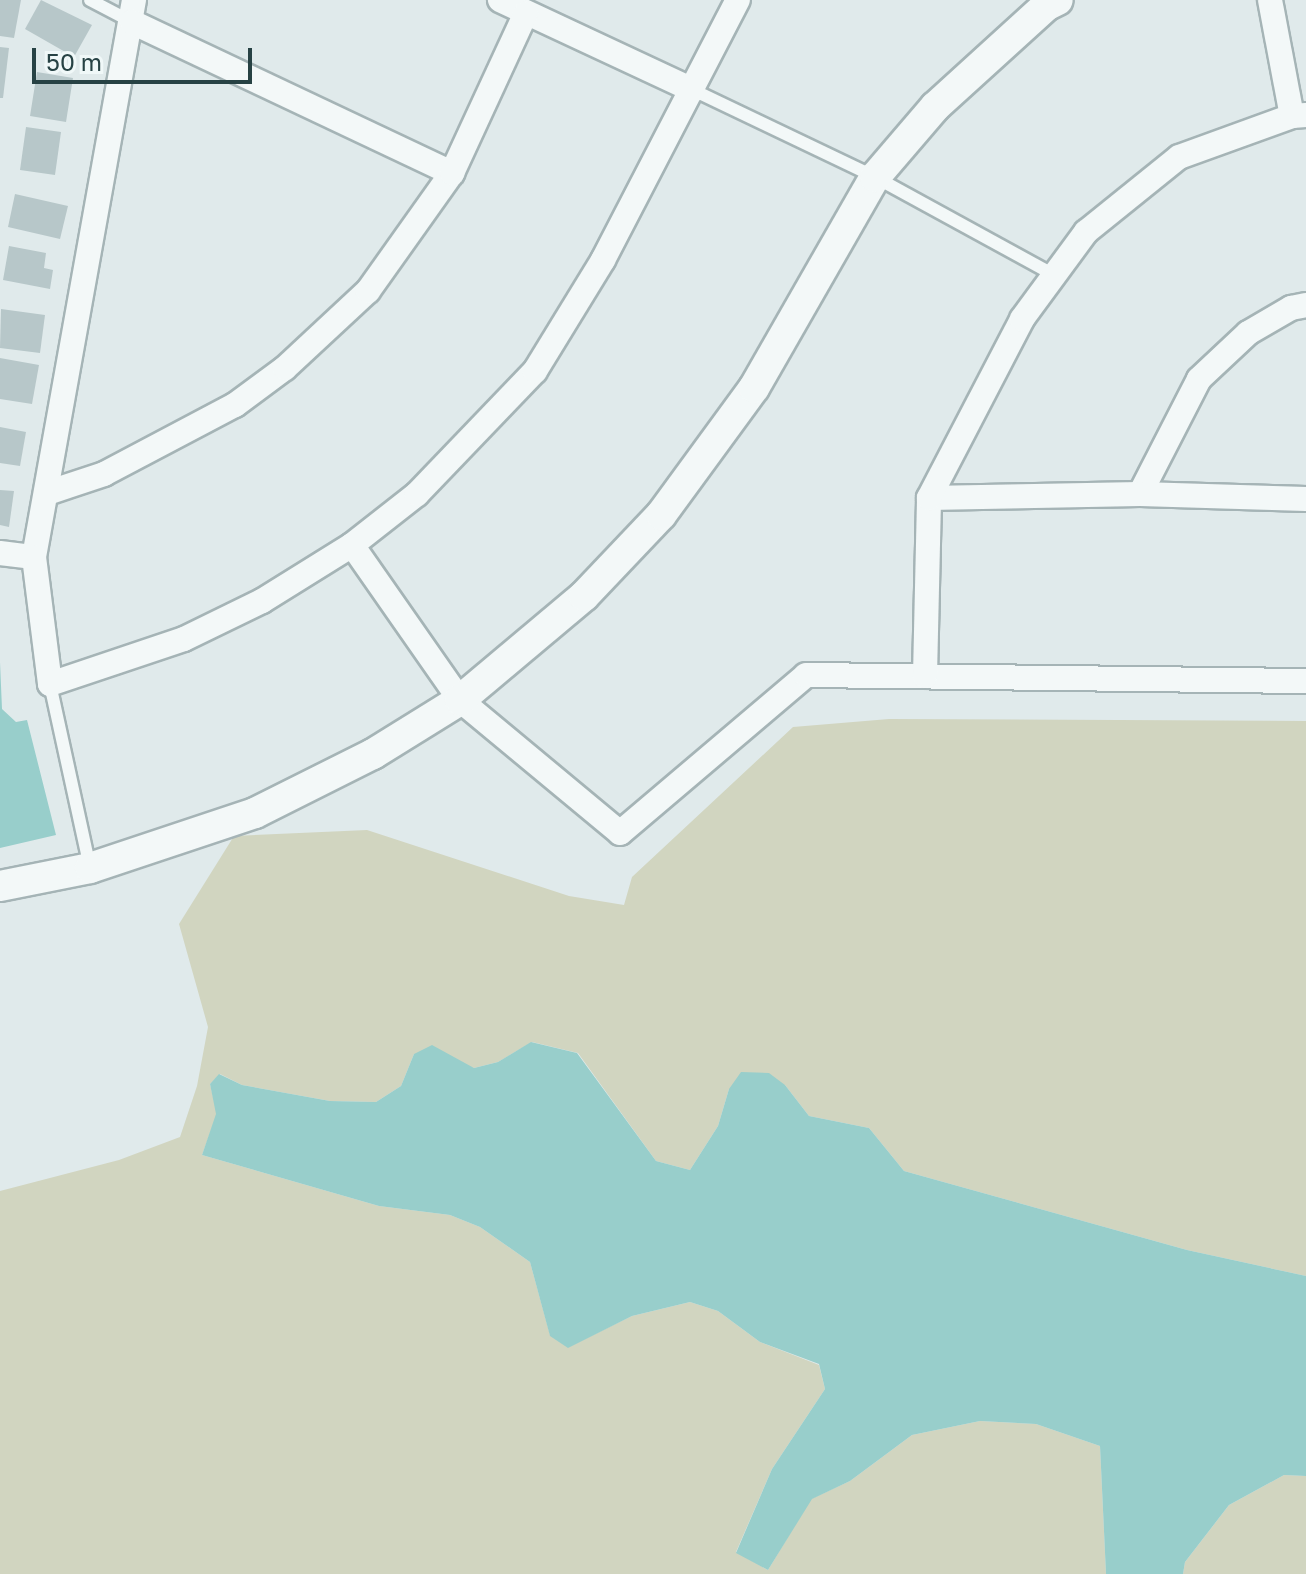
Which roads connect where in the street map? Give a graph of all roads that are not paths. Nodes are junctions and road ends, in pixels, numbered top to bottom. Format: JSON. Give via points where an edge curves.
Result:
{"nodes":[{"id":1,"x":90,"y":0,"type":"edge"},
{"id":2,"x":500,"y":0,"type":"edge"},
{"id":3,"x":738,"y":0,"type":"edge"},
{"id":4,"x":1058,"y":0,"type":"edge"},
{"id":5,"x":1270,"y":0,"type":"edge"},
{"id":6,"x":133,"y":11,"type":"edge"},
{"id":7,"x":526,"y":13,"type":"junction"},
{"id":8,"x":693,"y":90,"type":"junction"},
{"id":9,"x":1299,"y":115,"type":"edge"},
{"id":10,"x":452,"y":173,"type":"junction"},
{"id":11,"x":875,"y":177,"type":"junction"},
{"id":12,"x":1054,"y":275,"type":"junction"},
{"id":13,"x":1306,"y":305,"type":"edge"},
{"id":14,"x":47,"y":493,"type":"junction"},
{"id":15,"x":1140,"y":494,"type":"junction"},
{"id":16,"x":929,"y":498,"type":"junction"},
{"id":17,"x":1306,"y":499,"type":"edge"},
{"id":18,"x":352,"y":545,"type":"junction"},
{"id":19,"x":0,"y":553,"type":"edge"},
{"id":20,"x":34,"y":557,"type":"junction"},
{"id":21,"x":925,"y":676,"type":"junction"},
{"id":22,"x":1306,"y":681,"type":"edge"},
{"id":23,"x":50,"y":684,"type":"junction"},
{"id":24,"x":460,"y":700,"type":"junction"},
{"id":25,"x":90,"y":868,"type":"junction"},
{"id":26,"x":0,"y":886,"type":"edge"}],
"edges":[{"from":1,"to":6,"type":"lane"},
{"from":2,"to":7,"type":"street"},
{"from":3,"to":8,"type":"street"},
{"from":4,"to":11,"type":"street","via":[[935,107]]},
{"from":5,"to":9,"type":"street"},
{"from":6,"to":10,"type":"street"},
{"from":6,"to":14,"type":"street"},
{"from":7,"to":8,"type":"street"},
{"from":7,"to":10,"type":"street"},
{"from":8,"to":11,"type":"lane"},
{"from":8,"to":18,"type":"street","via":[[603,260],[535,371],[417,494]]},
{"from":9,"to":12,"type":"street","via":[[1179,157],[1086,232]]},
{"from":10,"to":14,"type":"street","via":[[368,291],[285,368],[235,405],[156,448],[104,474]]},
{"from":11,"to":12,"type":"lane"},
{"from":11,"to":24,"type":"street","via":[[754,388],[661,515],[584,596]]},
{"from":12,"to":16,"type":"street","via":[[1022,319]]},
{"from":13,"to":15,"type":"street","via":[[1248,333],[1199,379]]},
{"from":14,"to":20,"type":"street"},
{"from":15,"to":16,"type":"street"},
{"from":15,"to":17,"type":"street"},
{"from":16,"to":21,"type":"street"},
{"from":18,"to":23,"type":"street","via":[[262,601],[184,639]]},
{"from":18,"to":24,"type":"street"},
{"from":19,"to":20,"type":"street"},
{"from":20,"to":23,"type":"street"},
{"from":21,"to":22,"type":"street"},
{"from":21,"to":24,"type":"street","via":[[806,675],[620,833]]},
{"from":23,"to":25,"type":"lane"},
{"from":24,"to":25,"type":"street","via":[[373,754],[255,813]]},
{"from":25,"to":26,"type":"street"}]}
